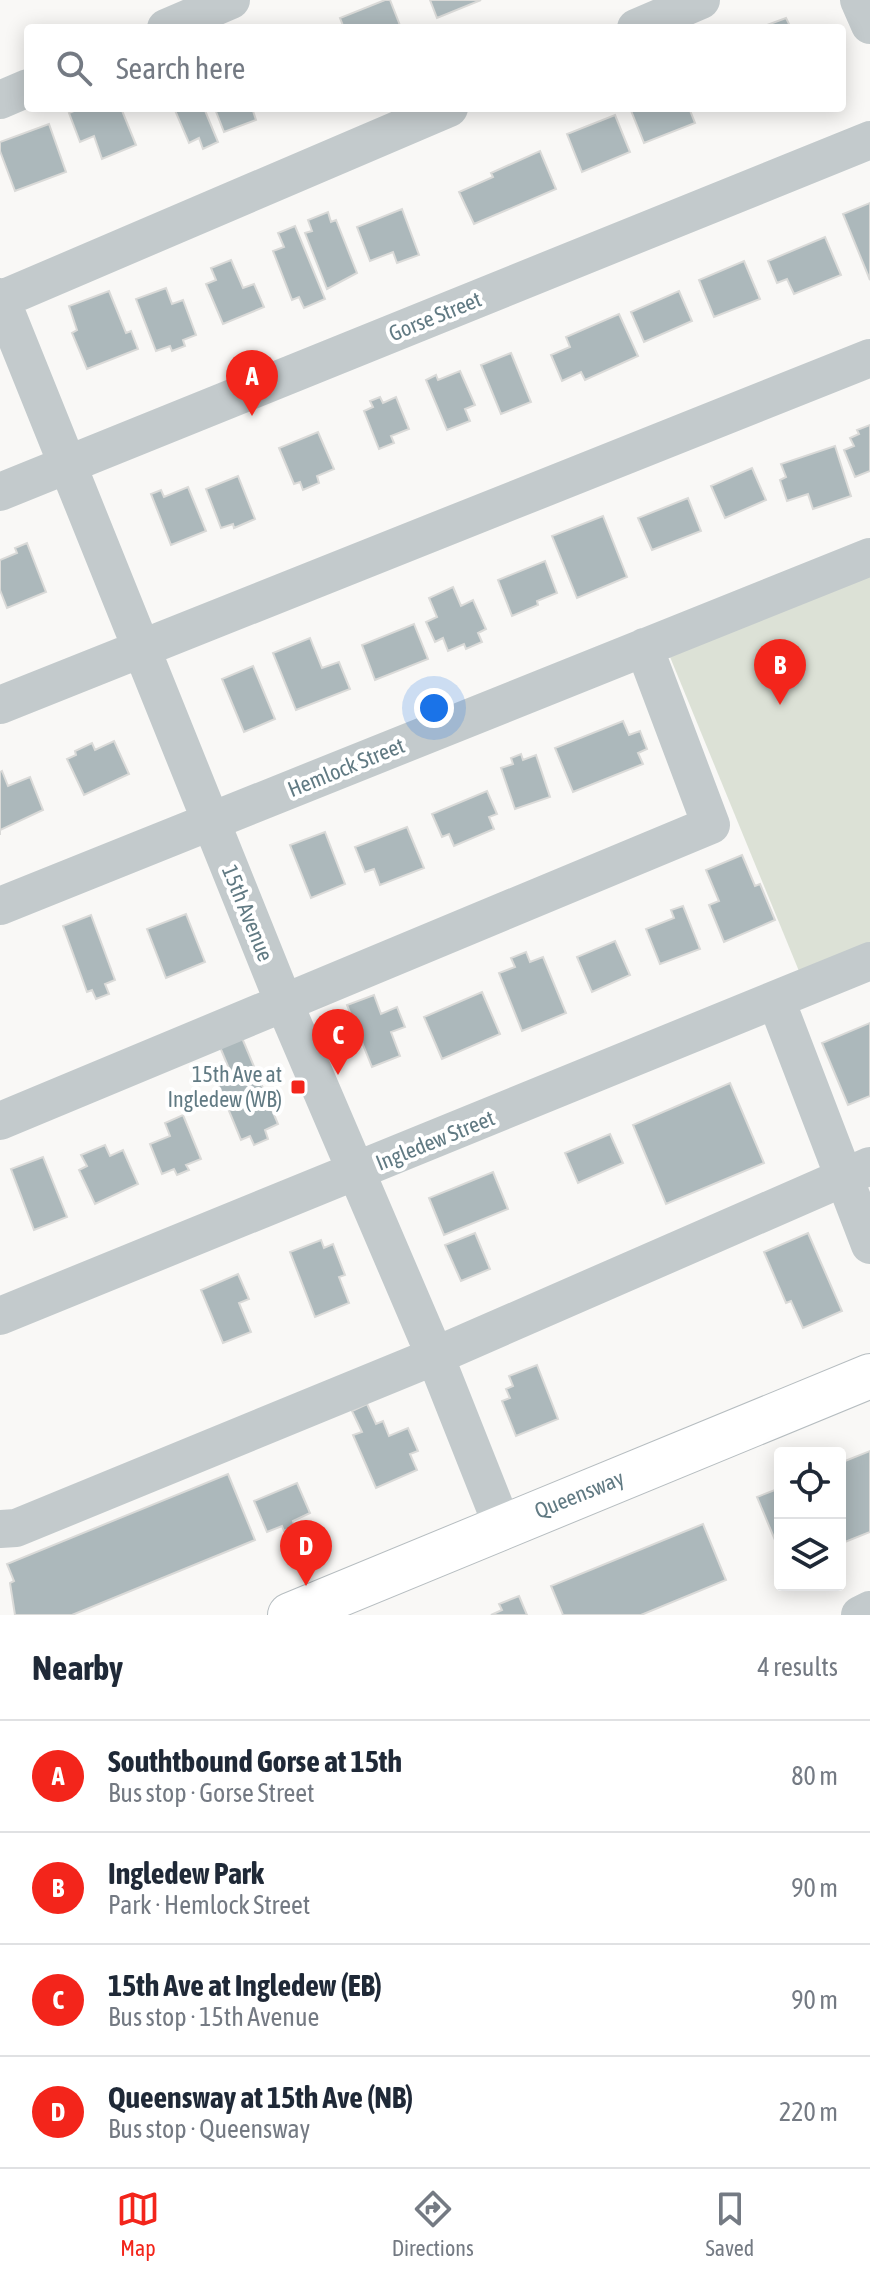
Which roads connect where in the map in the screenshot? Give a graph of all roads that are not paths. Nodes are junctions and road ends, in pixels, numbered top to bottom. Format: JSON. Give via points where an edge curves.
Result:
{"nodes":[{"id":1,"x":231,"y":0,"type":"edge"},
{"id":2,"x":701,"y":0,"type":"edge"},
{"id":3,"x":859,"y":0,"type":"edge"},
{"id":4,"x":175,"y":24,"type":"edge"},
{"id":5,"x":645,"y":24,"type":"edge"},
{"id":6,"x":870,"y":25,"type":"edge"},
{"id":7,"x":24,"y":90,"type":"edge"},
{"id":8,"x":0,"y":100,"type":"edge"},
{"id":9,"x":440,"y":112,"type":"edge"},
{"id":10,"x":870,"y":140,"type":"edge"},
{"id":11,"x":0,"y":299,"type":"edge"},
{"id":12,"x":870,"y":358,"type":"edge"},
{"id":13,"x":67,"y":465,"type":"junction"},
{"id":14,"x":0,"y":492,"type":"edge"},
{"id":15,"x":870,"y":557,"type":"edge"},
{"id":16,"x":644,"y":647,"type":"junction"},
{"id":17,"x":143,"y":649,"type":"junction"},
{"id":18,"x":0,"y":705,"type":"edge"},
{"id":19,"x":211,"y":821,"type":"junction"},
{"id":20,"x":0,"y":906,"type":"edge"},
{"id":21,"x":870,"y":961,"type":"edge"},
{"id":22,"x":776,"y":1000,"type":"junction"},
{"id":23,"x":284,"y":1003,"type":"junction"},
{"id":24,"x":0,"y":1121,"type":"edge"},
{"id":25,"x":856,"y":1172,"type":"edge"},
{"id":26,"x":355,"y":1173,"type":"junction"},
{"id":27,"x":870,"y":1245,"type":"edge"},
{"id":28,"x":0,"y":1316,"type":"edge"},
{"id":29,"x":435,"y":1356,"type":"junction"},
{"id":30,"x":870,"y":1376,"type":"edge"},
{"id":31,"x":502,"y":1525,"type":"junction"},
{"id":32,"x":0,"y":1529,"type":"edge"},
{"id":33,"x":870,"y":1610,"type":"edge"},
{"id":34,"x":290,"y":1615,"type":"edge"},
{"id":35,"x":860,"y":1615,"type":"edge"}],
"edges":[{"from":1,"to":4,"type":"street"},
{"from":2,"to":5,"type":"street"},
{"from":3,"to":6,"type":"street"},
{"from":7,"to":8,"type":"street"},
{"from":9,"to":11,"type":"street"},
{"from":10,"to":13,"type":"street","name":"Gorse Street"},
{"from":11,"to":13,"type":"street","name":"15th Avenue"},
{"from":12,"to":17,"type":"street"},
{"from":13,"to":14,"type":"street","name":"Gorse Street"},
{"from":13,"to":17,"type":"street","name":"15th Avenue"},
{"from":15,"to":16,"type":"street","name":"Hemlock Street"},
{"from":16,"to":19,"type":"street","name":"Hemlock Street"},
{"from":16,"to":23,"type":"street","via":[[711,825]]},
{"from":17,"to":18,"type":"street"},
{"from":17,"to":19,"type":"street","name":"15th Avenue"},
{"from":19,"to":20,"type":"street","name":"Hemlock Street"},
{"from":19,"to":23,"type":"street","name":"15th Avenue"},
{"from":21,"to":22,"type":"street","name":"Ingledew Street"},
{"from":22,"to":25,"type":"street"},
{"from":22,"to":26,"type":"street","name":"Ingledew Street"},
{"from":23,"to":24,"type":"street"},
{"from":23,"to":26,"type":"street","name":"15th Avenue"},
{"from":25,"to":27,"type":"street"},
{"from":25,"to":29,"type":"street"},
{"from":26,"to":28,"type":"street","name":"Ingledew Street"},
{"from":26,"to":29,"type":"street","name":"15th Avenue"},
{"from":29,"to":31,"type":"street","name":"15th Avenue"},
{"from":29,"to":32,"type":"street","via":[[16,1528]]},
{"from":30,"to":31,"type":"main road","name":"Queensway"},
{"from":31,"to":34,"type":"main road","name":"Queensway"},
{"from":33,"to":35,"type":"street"}]}
